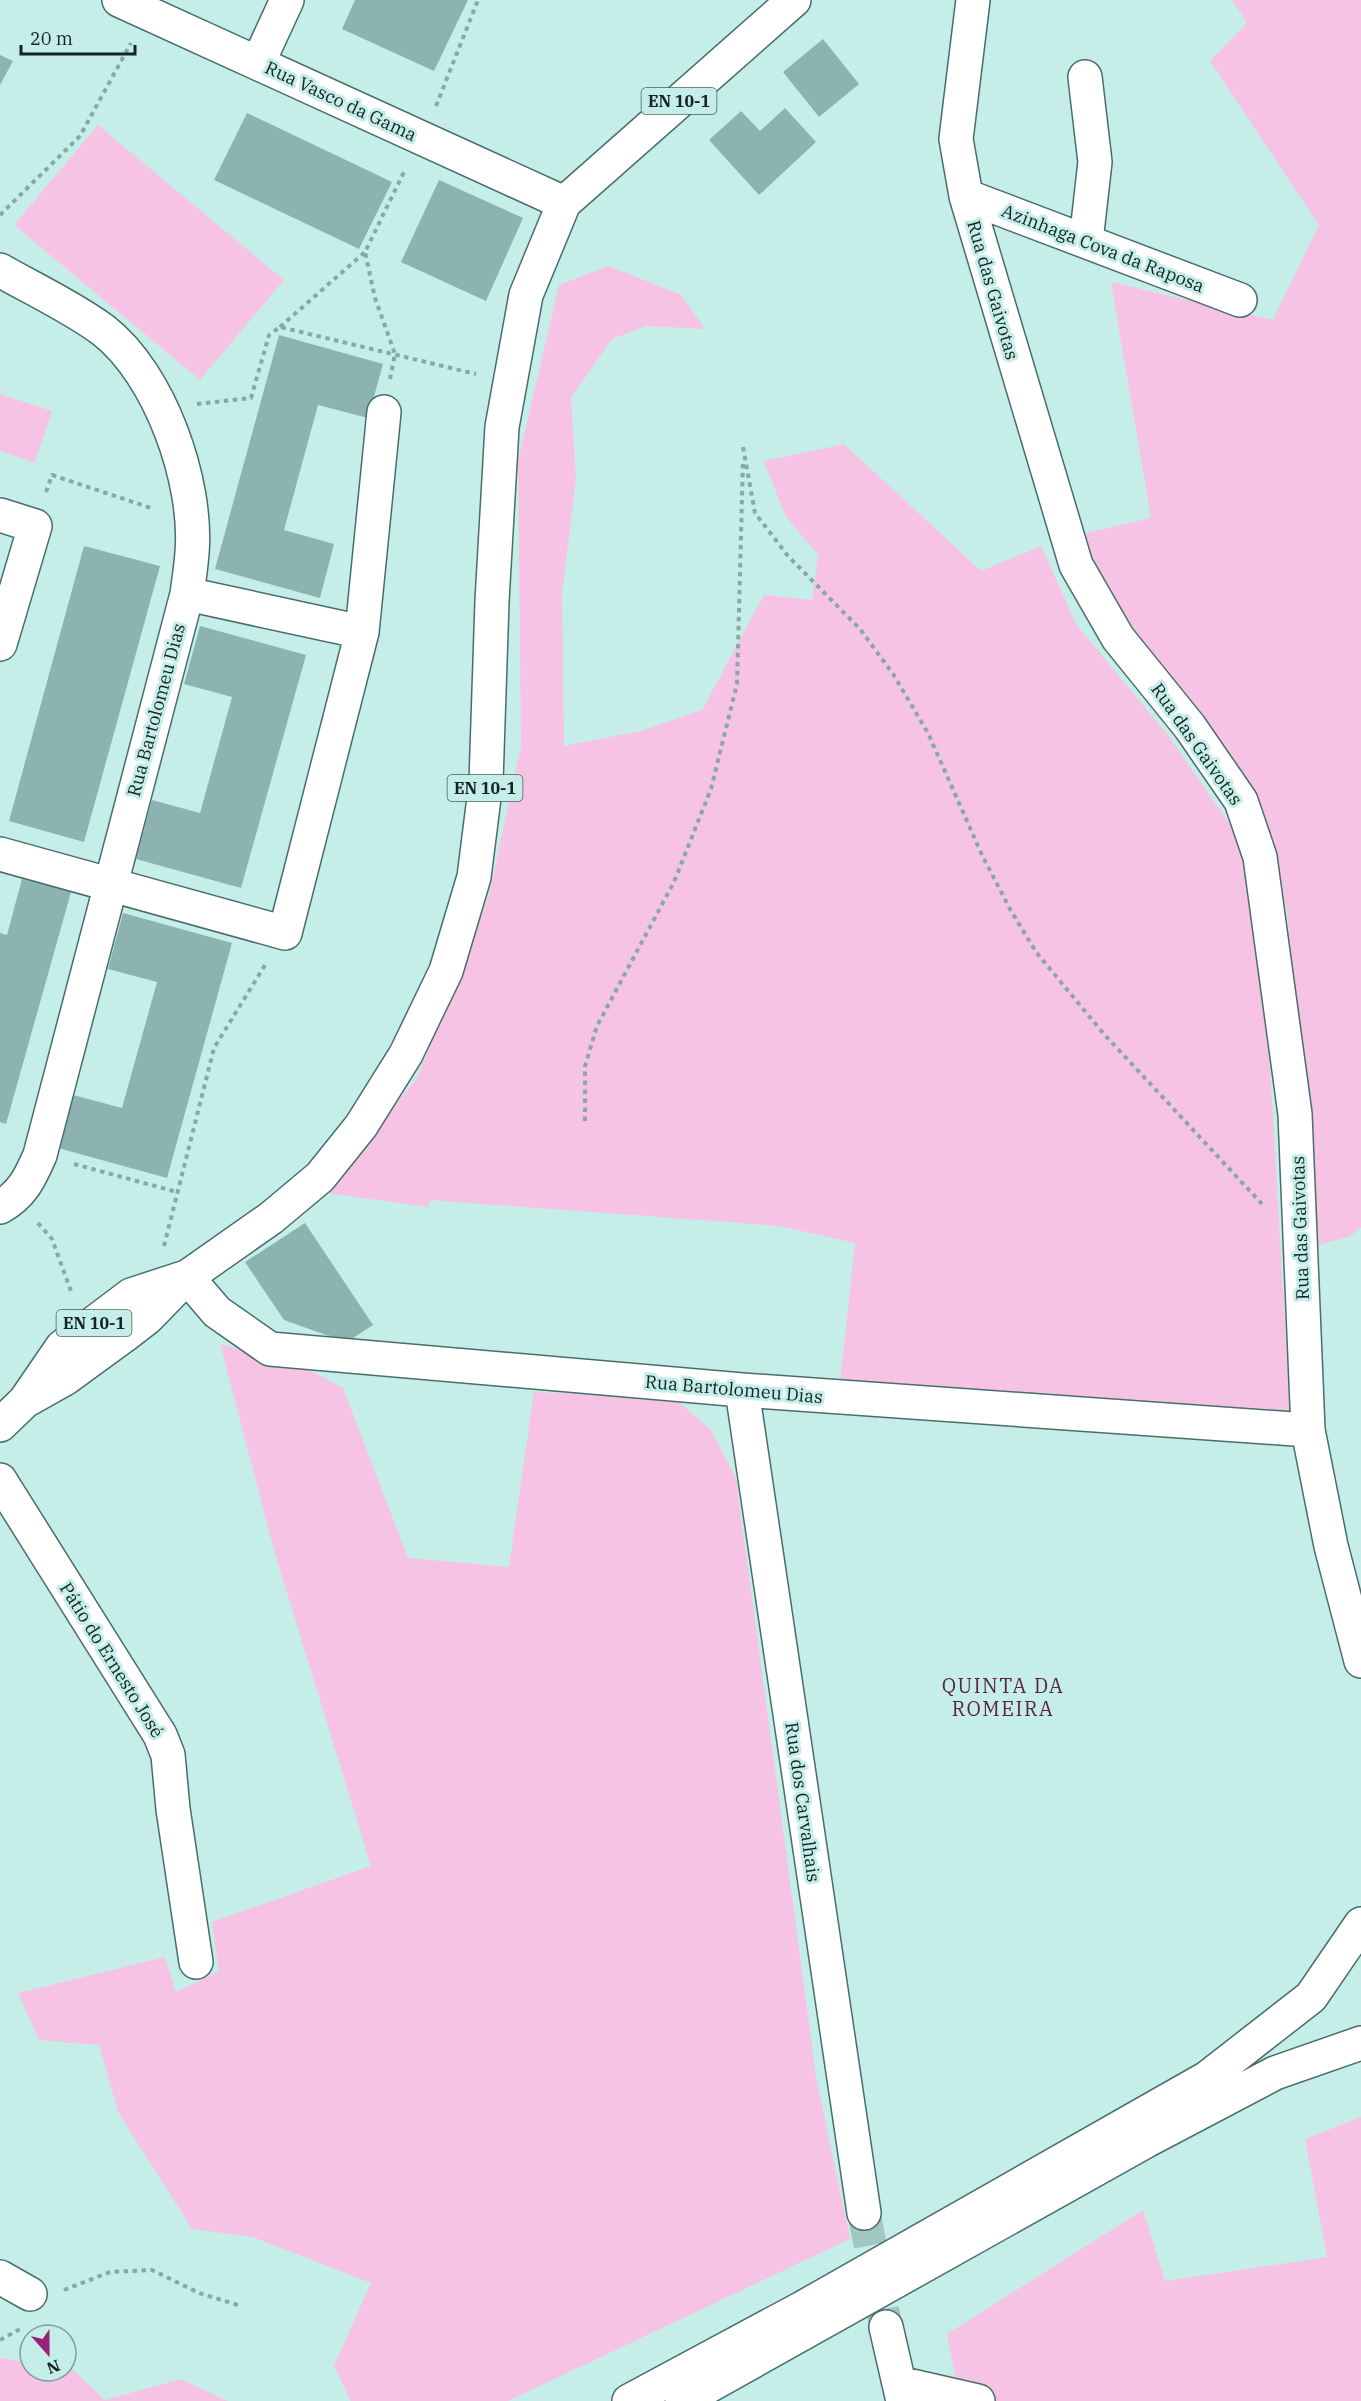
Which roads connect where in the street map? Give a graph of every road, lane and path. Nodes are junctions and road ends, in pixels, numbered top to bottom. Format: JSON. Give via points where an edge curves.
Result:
{"nodes":[{"id":1,"x":287,"y":0,"type":"edge"},
{"id":2,"x":794,"y":0,"type":"edge"},
{"id":3,"x":973,"y":0,"type":"edge"},
{"id":4,"x":133,"y":7,"type":"edge"},
{"id":5,"x":258,"y":63,"type":"junction"},
{"id":6,"x":1086,"y":77,"type":"dead end"},
{"id":7,"x":966,"y":196,"type":"junction"},
{"id":8,"x":564,"y":202,"type":"junction"},
{"id":9,"x":0,"y":215,"type":"edge"},
{"id":10,"x":1086,"y":241,"type":"junction"},
{"id":11,"x":365,"y":252,"type":"dead end"},
{"id":12,"x":0,"y":270,"type":"edge"},
{"id":13,"x":1240,"y":300,"type":"dead end"},
{"id":14,"x":280,"y":327,"type":"junction"},
{"id":15,"x":509,"y":382,"type":"junction"},
{"id":16,"x":161,"y":408,"type":"junction"},
{"id":17,"x":384,"y":412,"type":"dead end"},
{"id":18,"x":0,"y":515,"type":"edge"},
{"id":19,"x":190,"y":521,"type":"junction"},
{"id":20,"x":34,"y":526,"type":"junction"},
{"id":21,"x":187,"y":594,"type":"junction"},
{"id":22,"x":362,"y":632,"type":"junction"},
{"id":23,"x":0,"y":644,"type":"edge"},
{"id":24,"x":0,"y":854,"type":"edge"},
{"id":25,"x":111,"y":885,"type":"junction"},
{"id":26,"x":285,"y":933,"type":"junction"},
{"id":27,"x":585,"y":1121,"type":"dead end"},
{"id":28,"x":40,"y":1155,"type":"junction"},
{"id":29,"x":177,"y":1192,"type":"junction"},
{"id":30,"x":8,"y":1202,"type":"edge"},
{"id":31,"x":1265,"y":1207,"type":"dead end"},
{"id":32,"x":162,"y":1254,"type":"dead end"},
{"id":33,"x":187,"y":1277,"type":"junction"},
{"id":34,"x":75,"y":1302,"type":"dead end"},
{"id":35,"x":742,"y":1390,"type":"junction"},
{"id":36,"x":0,"y":1425,"type":"edge"},
{"id":37,"x":1308,"y":1430,"type":"junction"},
{"id":38,"x":0,"y":1480,"type":"edge"},
{"id":39,"x":1361,"y":1661,"type":"edge"},
{"id":40,"x":1361,"y":1924,"type":"edge"},
{"id":41,"x":196,"y":1962,"type":"dead end"},
{"id":42,"x":1361,"y":2043,"type":"edge"},
{"id":43,"x":864,"y":2213,"type":"tunnel mouth"},
{"id":44,"x":0,"y":2277,"type":"edge"},
{"id":45,"x":30,"y":2294,"type":"junction"},
{"id":46,"x":241,"y":2306,"type":"dead end"},
{"id":47,"x":886,"y":2327,"type":"tunnel mouth"},
{"id":48,"x":0,"y":2340,"type":"edge"},
{"id":49,"x":901,"y":2392,"type":"edge"},
{"id":50,"x":629,"y":2401,"type":"edge"},
{"id":51,"x":682,"y":2401,"type":"edge"},
{"id":52,"x":978,"y":2401,"type":"edge"}],
"edges":[{"from":1,"to":5,"type":"street"},
{"from":2,"to":8,"type":"street","number":"EN 10-1"},
{"from":3,"to":7,"type":"street","name":"Rua das Gaivotas","via":[[956,139]]},
{"from":4,"to":5,"type":"street","name":"Rua Vasco da Gama"},
{"from":4,"to":9,"type":"path","via":[[80,136]]},
{"from":5,"to":8,"type":"street","name":"Rua Vasco da Gama"},
{"from":6,"to":10,"type":"street","via":[[1095,162]]},
{"from":7,"to":10,"type":"street","name":"Azinhaga Cova da Raposa"},
{"from":7,"to":37,"type":"street","name":"Rua das Gaivotas","via":[[1076,565],[1118,638],[1190,727],[1241,801],[1260,857],[1295,1114]]},
{"from":8,"to":15,"type":"street","number":"EN 10-1","via":[[526,295]]},
{"from":10,"to":13,"type":"street","name":"Azinhaga Cova da Raposa"},
{"from":11,"to":14,"type":"path"},
{"from":12,"to":16,"type":"street","name":"Rua Bartolomeu Dias","via":[[103,331],[141,372]]},
{"from":14,"to":15,"type":"path"},
{"from":14,"to":16,"type":"path","via":[[269,335],[251,398]]},
{"from":15,"to":33,"type":"street","number":"EN 10-1","via":[[502,427],[486,782],[474,878],[446,971],[406,1053],[361,1126],[321,1177]]},
{"from":16,"to":19,"type":"street","name":"Rua Bartolomeu Dias","via":[[177,445]]},
{"from":17,"to":22,"type":"street"},
{"from":18,"to":20,"type":"street"},
{"from":19,"to":20,"type":"path","via":[[52,476]]},
{"from":19,"to":21,"type":"street","name":"Rua Bartolomeu Dias","via":[[193,551]]},
{"from":20,"to":23,"type":"street"},
{"from":21,"to":22,"type":"street"},
{"from":21,"to":25,"type":"street","name":"Rua Bartolomeu Dias"},
{"from":22,"to":26,"type":"street"},
{"from":24,"to":25,"type":"street"},
{"from":25,"to":26,"type":"street"},
{"from":25,"to":28,"type":"street","name":"Rua Bartolomeu Dias"},
{"from":26,"to":29,"type":"path","via":[[214,1048]]},
{"from":27,"to":31,"type":"path","via":[[585,1066],[597,1026],[674,882],[711,789],[737,684],[743,447],[755,513],[788,556],[860,629],[893,674],[928,733],[982,855],[1036,952],[1103,1033]]},
{"from":28,"to":29,"type":"path"},
{"from":28,"to":30,"type":"street","name":"Rua Bartolomeu Dias","via":[[28,1182]]},
{"from":29,"to":32,"type":"path"},
{"from":30,"to":34,"type":"path","via":[[52,1239]]},
{"from":33,"to":35,"type":"street","name":"Rua Bartolomeu Dias","via":[[218,1312],[270,1349]]},
{"from":33,"to":36,"type":"street","number":"EN 10-1","via":[[147,1318],[66,1378],[25,1401]]},
{"from":35,"to":37,"type":"street","name":"Rua Bartolomeu Dias"},
{"from":35,"to":43,"type":"street","name":"Rua dos Carvalhais"},
{"from":37,"to":39,"type":"street","name":"Rua das Gaivotas","via":[[1331,1546]]},
{"from":38,"to":41,"type":"street","name":"Pátio do Ernesto José","via":[[160,1735],[168,1755]]},
{"from":40,"to":50,"type":"street","via":[[1311,1997],[1207,2078],[804,2307]]},
{"from":42,"to":51,"type":"street","via":[[1275,2073],[1146,2141]]},
{"from":44,"to":45,"type":"street"},
{"from":45,"to":46,"type":"path","via":[[63,2290],[110,2272],[153,2270],[199,2294]]},
{"from":45,"to":48,"type":"path","via":[[32,2312],[19,2331]]},
{"from":47,"to":49,"type":"street"},
{"from":49,"to":52,"type":"street"}]}
